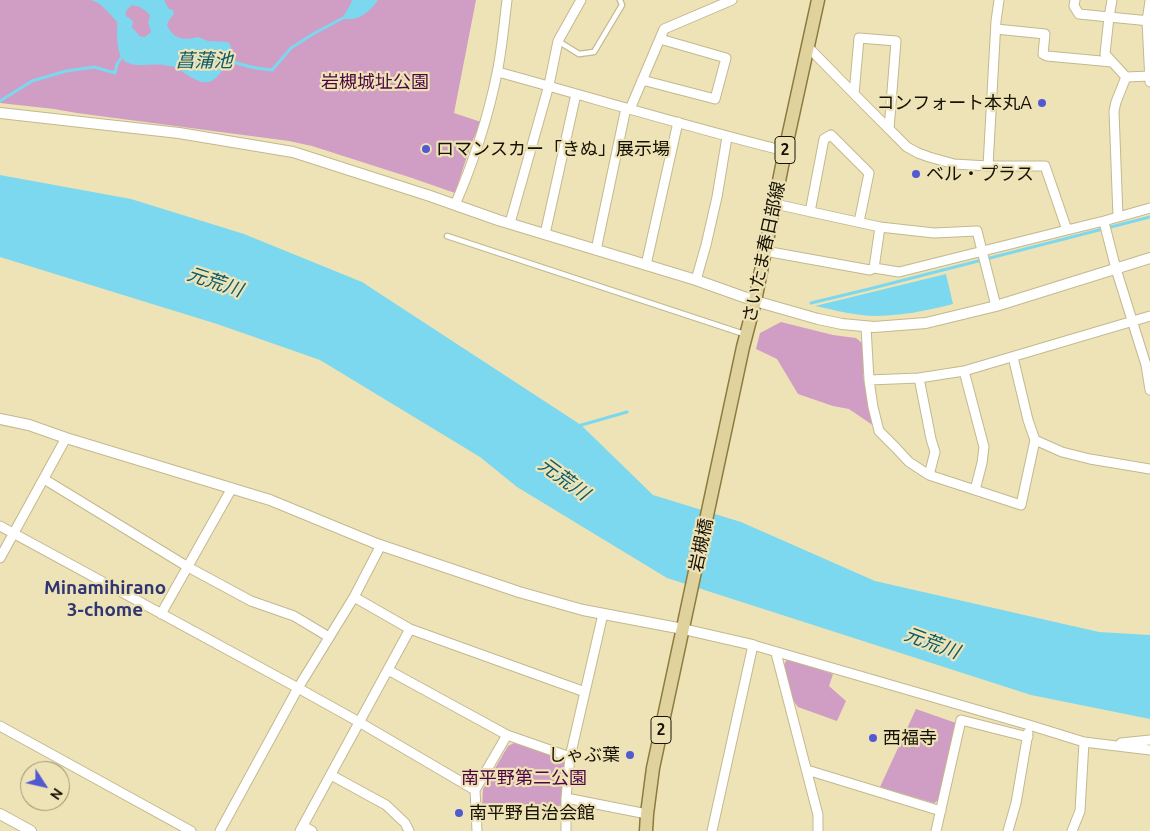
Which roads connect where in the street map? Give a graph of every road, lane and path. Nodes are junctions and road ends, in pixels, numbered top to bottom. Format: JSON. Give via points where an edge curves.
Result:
{"nodes":[{"id":1,"x":507,"y":0,"type":"edge"},
{"id":2,"x":581,"y":0,"type":"edge"},
{"id":3,"x":620,"y":0,"type":"edge"},
{"id":4,"x":732,"y":0,"type":"edge"},
{"id":5,"x":818,"y":0,"type":"edge"},
{"id":6,"x":999,"y":0,"type":"edge"},
{"id":7,"x":1075,"y":0,"type":"edge"},
{"id":8,"x":1112,"y":0,"type":"edge"},
{"id":9,"x":1150,"y":1,"type":"edge"},
{"id":10,"x":1109,"y":17,"type":"junction"},
{"id":11,"x":1149,"y":21,"type":"edge"},
{"id":12,"x":996,"y":29,"type":"junction"},
{"id":13,"x":660,"y":39,"type":"junction"},
{"id":14,"x":558,"y":41,"type":"junction"},
{"id":15,"x":808,"y":47,"type":"junction"},
{"id":16,"x":1112,"y":62,"type":"junction"},
{"id":17,"x":498,"y":72,"type":"junction"},
{"id":18,"x":1150,"y":76,"type":"edge"},
{"id":19,"x":1126,"y":77,"type":"junction"},
{"id":20,"x":642,"y":80,"type":"junction"},
{"id":21,"x":1150,"y":82,"type":"edge"},
{"id":22,"x":548,"y":86,"type":"junction"},
{"id":23,"x":576,"y":94,"type":"junction"},
{"id":24,"x":854,"y":94,"type":"junction"},
{"id":25,"x":628,"y":109,"type":"junction"},
{"id":26,"x":0,"y":113,"type":"edge"},
{"id":27,"x":678,"y":122,"type":"junction"},
{"id":28,"x":889,"y":129,"type":"junction"},
{"id":29,"x":727,"y":137,"type":"junction"},
{"id":30,"x":785,"y":151,"type":"junction"},
{"id":31,"x":988,"y":166,"type":"junction"},
{"id":32,"x":775,"y":204,"type":"junction"},
{"id":33,"x":455,"y":205,"type":"junction"},
{"id":34,"x":1150,"y":208,"type":"edge"},
{"id":35,"x":810,"y":212,"type":"junction"},
{"id":36,"x":1118,"y":217,"type":"junction"},
{"id":37,"x":858,"y":222,"type":"junction"},
{"id":38,"x":510,"y":223,"type":"junction"},
{"id":39,"x":1105,"y":226,"type":"dead end"},
{"id":40,"x":880,"y":227,"type":"junction"},
{"id":41,"x":1067,"y":230,"type":"junction"},
{"id":42,"x":545,"y":234,"type":"junction"},
{"id":43,"x":447,"y":236,"type":"dead end"},
{"id":44,"x":596,"y":250,"type":"junction"},
{"id":45,"x":765,"y":251,"type":"junction"},
{"id":46,"x":984,"y":257,"type":"junction"},
{"id":47,"x":1150,"y":258,"type":"edge"},
{"id":48,"x":646,"y":265,"type":"junction"},
{"id":49,"x":874,"y":268,"type":"junction"},
{"id":50,"x":1116,"y":268,"type":"junction"},
{"id":51,"x":696,"y":280,"type":"junction"},
{"id":52,"x":755,"y":302,"type":"junction"},
{"id":53,"x":996,"y":306,"type":"junction"},
{"id":54,"x":1150,"y":316,"type":"edge"},
{"id":55,"x":1132,"y":321,"type":"junction"},
{"id":56,"x":866,"y":327,"type":"junction"},
{"id":57,"x":746,"y":335,"type":"junction"},
{"id":58,"x":1013,"y":357,"type":"junction"},
{"id":59,"x":1148,"y":365,"type":"edge"},
{"id":60,"x":964,"y":371,"type":"junction"},
{"id":61,"x":919,"y":378,"type":"junction"},
{"id":62,"x":869,"y":380,"type":"junction"},
{"id":63,"x":1150,"y":390,"type":"edge"},
{"id":64,"x":0,"y":419,"type":"edge"},
{"id":65,"x":66,"y":438,"type":"junction"},
{"id":66,"x":1035,"y":440,"type":"junction"},
{"id":67,"x":1150,"y":469,"type":"edge"},
{"id":68,"x":716,"y":475,"type":"joint"},
{"id":69,"x":929,"y":475,"type":"junction"},
{"id":70,"x":44,"y":479,"type":"junction"},
{"id":71,"x":232,"y":488,"type":"junction"},
{"id":72,"x":976,"y":490,"type":"junction"},
{"id":73,"x":0,"y":526,"type":"edge"},
{"id":74,"x":14,"y":534,"type":"junction"},
{"id":75,"x":381,"y":545,"type":"junction"},
{"id":76,"x":0,"y":558,"type":"edge"},
{"id":77,"x":188,"y":567,"type":"junction"},
{"id":78,"x":354,"y":597,"type":"junction"},
{"id":79,"x":161,"y":614,"type":"junction"},
{"id":80,"x":603,"y":614,"type":"junction"},
{"id":81,"x":410,"y":629,"type":"junction"},
{"id":82,"x":683,"y":629,"type":"junction"},
{"id":83,"x":329,"y":637,"type":"junction"},
{"id":84,"x":753,"y":645,"type":"junction"},
{"id":85,"x":776,"y":653,"type":"junction"},
{"id":86,"x":388,"y":670,"type":"junction"},
{"id":87,"x":298,"y":688,"type":"junction"},
{"id":88,"x":585,"y":692,"type":"junction"},
{"id":89,"x":359,"y":722,"type":"junction"},
{"id":90,"x":1029,"y":725,"type":"junction"},
{"id":91,"x":0,"y":726,"type":"edge"},
{"id":92,"x":506,"y":735,"type":"junction"},
{"id":93,"x":1028,"y":737,"type":"junction"},
{"id":94,"x":1150,"y":740,"type":"edge"},
{"id":95,"x":1084,"y":742,"type":"junction"},
{"id":96,"x":1103,"y":744,"type":"junction"},
{"id":97,"x":1150,"y":750,"type":"edge"},
{"id":98,"x":570,"y":757,"type":"junction"},
{"id":99,"x":807,"y":770,"type":"junction"},
{"id":100,"x":331,"y":775,"type":"junction"},
{"id":101,"x":476,"y":790,"type":"junction"},
{"id":102,"x":566,"y":798,"type":"junction"},
{"id":103,"x":940,"y":811,"type":"junction"},
{"id":104,"x":0,"y":814,"type":"edge"},
{"id":105,"x":646,"y":814,"type":"junction"},
{"id":106,"x":302,"y":828,"type":"edge"},
{"id":107,"x":31,"y":831,"type":"edge"},
{"id":108,"x":191,"y":831,"type":"edge"},
{"id":109,"x":220,"y":831,"type":"edge"},
{"id":110,"x":312,"y":831,"type":"edge"},
{"id":111,"x":409,"y":831,"type":"edge"},
{"id":112,"x":477,"y":831,"type":"edge"},
{"id":113,"x":566,"y":831,"type":"edge"},
{"id":114,"x":648,"y":831,"type":"edge"},
{"id":115,"x":712,"y":831,"type":"edge"},
{"id":116,"x":818,"y":831,"type":"edge"},
{"id":117,"x":936,"y":831,"type":"edge"},
{"id":118,"x":1008,"y":831,"type":"edge"},
{"id":119,"x":1072,"y":831,"type":"edge"}],
"edges":[{"from":1,"to":17,"type":"street"},
{"from":2,"to":14,"type":"street"},
{"from":3,"to":14,"type":"lane","via":[[622,6],[594,52],[579,54]]},
{"from":4,"to":13,"type":"street","via":[[664,29]]},
{"from":5,"to":15,"type":"main road","name":"さいたま春日部線","number":"2"},
{"from":6,"to":12,"type":"street"},
{"from":7,"to":10,"type":"street","via":[[1074,6],[1079,14]]},
{"from":8,"to":10,"type":"street"},
{"from":9,"to":11,"type":"street"},
{"from":10,"to":11,"type":"street"},
{"from":10,"to":16,"type":"street","via":[[1105,54]]},
{"from":11,"to":18,"type":"street"},
{"from":12,"to":16,"type":"street","via":[[1045,34],[1043,54],[1047,56]]},
{"from":12,"to":31,"type":"street"},
{"from":13,"to":20,"type":"street"},
{"from":13,"to":20,"type":"street","via":[[726,58],[715,99]]},
{"from":14,"to":22,"type":"street"},
{"from":15,"to":24,"type":"street"},
{"from":15,"to":30,"type":"main road","name":"さいたま春日部線","number":"2"},
{"from":16,"to":19,"type":"street"},
{"from":17,"to":22,"type":"street"},
{"from":17,"to":33,"type":"street","via":[[479,142]]},
{"from":18,"to":19,"type":"street"},
{"from":18,"to":21,"type":"street"},
{"from":19,"to":36,"type":"street","via":[[1114,111]]},
{"from":20,"to":25,"type":"street"},
{"from":22,"to":23,"type":"street"},
{"from":22,"to":38,"type":"street"},
{"from":23,"to":25,"type":"street"},
{"from":23,"to":42,"type":"street"},
{"from":24,"to":28,"type":"street"},
{"from":24,"to":28,"type":"street","via":[[859,38],[896,41]]},
{"from":25,"to":27,"type":"street"},
{"from":25,"to":44,"type":"street"},
{"from":26,"to":33,"type":"street","via":[[179,133],[293,152]]},
{"from":27,"to":29,"type":"street"},
{"from":27,"to":48,"type":"street"},
{"from":28,"to":31,"type":"street","via":[[907,147],[929,158],[954,164]]},
{"from":29,"to":30,"type":"street"},
{"from":29,"to":51,"type":"street","via":[[717,197]]},
{"from":30,"to":32,"type":"main road","name":"さいたま春日部線","number":"2"},
{"from":31,"to":41,"type":"street","via":[[1045,166]]},
{"from":32,"to":35,"type":"street"},
{"from":32,"to":45,"type":"main road","name":"さいたま春日部線","number":"2"},
{"from":33,"to":38,"type":"street"},
{"from":34,"to":36,"type":"street"},
{"from":35,"to":37,"type":"street"},
{"from":35,"to":37,"type":"street","via":[[824,139],[831,135],[869,173]]},
{"from":36,"to":41,"type":"street"},
{"from":37,"to":40,"type":"street"},
{"from":38,"to":42,"type":"street"},
{"from":39,"to":50,"type":"street"},
{"from":40,"to":46,"type":"street","via":[[934,233],[977,231]]},
{"from":40,"to":49,"type":"street"},
{"from":41,"to":46,"type":"street"},
{"from":42,"to":44,"type":"street"},
{"from":43,"to":57,"type":"lane"},
{"from":44,"to":48,"type":"street"},
{"from":45,"to":49,"type":"street","via":[[870,270]]},
{"from":45,"to":52,"type":"main road","name":"さいたま春日部線","number":"2"},
{"from":46,"to":49,"type":"street","via":[[899,272]]},
{"from":46,"to":53,"type":"street"},
{"from":47,"to":50,"type":"street"},
{"from":48,"to":51,"type":"street"},
{"from":50,"to":53,"type":"street"},
{"from":50,"to":55,"type":"street"},
{"from":51,"to":52,"type":"street"},
{"from":52,"to":56,"type":"street","via":[[818,320]]},
{"from":52,"to":57,"type":"main road","name":"さいたま春日部線","number":"2"},
{"from":53,"to":56,"type":"street","via":[[926,323]]},
{"from":54,"to":55,"type":"street"},
{"from":55,"to":58,"type":"street"},
{"from":55,"to":59,"type":"street"},
{"from":56,"to":62,"type":"street"},
{"from":57,"to":68,"type":"main road","name":"さいたま春日部線","number":"2"},
{"from":58,"to":60,"type":"street"},
{"from":58,"to":66,"type":"street"},
{"from":59,"to":63,"type":"street"},
{"from":60,"to":61,"type":"street"},
{"from":60,"to":72,"type":"street","via":[[984,447]]},
{"from":61,"to":62,"type":"street"},
{"from":61,"to":69,"type":"street","via":[[935,452]]},
{"from":62,"to":69,"type":"street","via":[[879,431],[910,462]]},
{"from":64,"to":65,"type":"street"},
{"from":65,"to":70,"type":"street"},
{"from":65,"to":71,"type":"street"},
{"from":66,"to":67,"type":"street","via":[[1062,452]]},
{"from":66,"to":72,"type":"street","via":[[1021,504]]},
{"from":68,"to":82,"type":"main road","name":"岩槻橋","number":"2"},
{"from":69,"to":72,"type":"street"},
{"from":70,"to":74,"type":"street"},
{"from":70,"to":77,"type":"street"},
{"from":71,"to":75,"type":"street"},
{"from":71,"to":77,"type":"street"},
{"from":73,"to":74,"type":"street"},
{"from":74,"to":76,"type":"street"},
{"from":74,"to":79,"type":"street"},
{"from":75,"to":78,"type":"street"},
{"from":75,"to":80,"type":"street","via":[[518,592]]},
{"from":77,"to":79,"type":"street"},
{"from":77,"to":83,"type":"street","via":[[251,601],[294,616]]},
{"from":78,"to":81,"type":"street"},
{"from":78,"to":83,"type":"street"},
{"from":79,"to":87,"type":"street"},
{"from":80,"to":82,"type":"street"},
{"from":80,"to":88,"type":"street"},
{"from":81,"to":86,"type":"street"},
{"from":81,"to":88,"type":"street"},
{"from":82,"to":84,"type":"street"},
{"from":82,"to":105,"type":"main road","number":"2"},
{"from":83,"to":87,"type":"street"},
{"from":84,"to":85,"type":"street"},
{"from":84,"to":115,"type":"street"},
{"from":85,"to":90,"type":"street"},
{"from":85,"to":99,"type":"street"},
{"from":86,"to":89,"type":"street"},
{"from":86,"to":92,"type":"street"},
{"from":87,"to":89,"type":"street"},
{"from":87,"to":109,"type":"street"},
{"from":88,"to":98,"type":"street"},
{"from":89,"to":100,"type":"street"},
{"from":89,"to":101,"type":"street"},
{"from":90,"to":93,"type":"street"},
{"from":90,"to":95,"type":"street"},
{"from":91,"to":108,"type":"street"},
{"from":92,"to":98,"type":"street"},
{"from":92,"to":101,"type":"street"},
{"from":93,"to":103,"type":"street","via":[[960,720]]},
{"from":93,"to":118,"type":"street"},
{"from":94,"to":96,"type":"street"},
{"from":95,"to":96,"type":"street"},
{"from":95,"to":119,"type":"street","via":[[1080,811]]},
{"from":96,"to":97,"type":"street"},
{"from":98,"to":102,"type":"street"},
{"from":99,"to":103,"type":"street"},
{"from":99,"to":116,"type":"street","via":[[818,815]]},
{"from":100,"to":106,"type":"street"},
{"from":100,"to":111,"type":"street","via":[[386,805],[406,823]]},
{"from":101,"to":112,"type":"street"},
{"from":102,"to":105,"type":"street"},
{"from":102,"to":113,"type":"street"},
{"from":103,"to":117,"type":"street"},
{"from":104,"to":107,"type":"street"},
{"from":105,"to":114,"type":"main road","number":"2"},
{"from":106,"to":110,"type":"street"}]}
